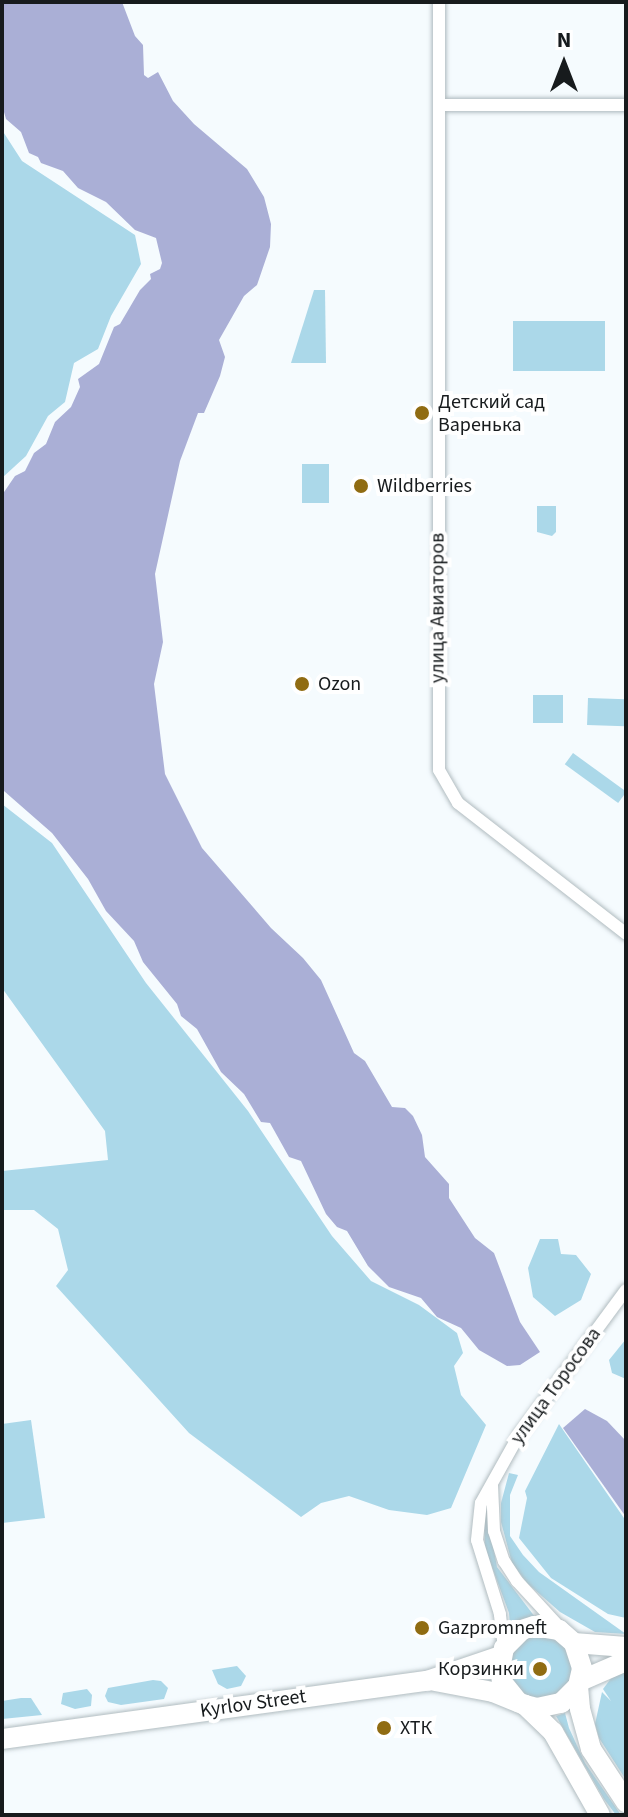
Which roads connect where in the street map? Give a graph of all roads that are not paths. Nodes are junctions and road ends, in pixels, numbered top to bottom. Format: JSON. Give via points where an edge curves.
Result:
{"nodes":[{"id":1,"x":439,"y":2,"type":"edge"},
{"id":2,"x":439,"y":105,"type":"junction"},
{"id":3,"x":626,"y":105,"type":"edge"},
{"id":4,"x":626,"y":934,"type":"edge"},
{"id":5,"x":626,"y":1290,"type":"edge"},
{"id":6,"x":492,"y":1485,"type":"junction"},
{"id":7,"x":572,"y":1640,"type":"junction"},
{"id":8,"x":626,"y":1647,"type":"edge"},
{"id":9,"x":502,"y":1652,"type":"junction"},
{"id":10,"x":626,"y":1661,"type":"edge"},
{"id":11,"x":427,"y":1681,"type":"junction"},
{"id":12,"x":579,"y":1683,"type":"junction"},
{"id":13,"x":522,"y":1703,"type":"junction"},
{"id":14,"x":2,"y":1739,"type":"edge"},
{"id":15,"x":626,"y":1802,"type":"edge"},
{"id":16,"x":600,"y":1815,"type":"edge"}],
"edges":[{"from":1,"to":2,"type":"street","name":"улица Авиаторов"},
{"from":2,"to":3,"type":"street"},
{"from":2,"to":4,"type":"street","name":"улица Авиаторов","via":[[439,770],[458,803]]},
{"from":5,"to":6,"type":"street","name":"улица Торосова","via":[[514,1442]]},
{"from":6,"to":7,"type":"street","via":[[494,1531],[504,1561]]},
{"from":6,"to":9,"type":"street","name":"улица Торосова","via":[[477,1516],[477,1540],[500,1614]]},
{"from":7,"to":8,"type":"main road"},
{"from":7,"to":9,"type":"main road","via":[[559,1630],[534,1626],[512,1638]]},
{"from":7,"to":12,"type":"main road","via":[[582,1668]]},
{"from":9,"to":11,"type":"main road","name":"Kyrlov Street"},
{"from":9,"to":13,"type":"main road","via":[[502,1682]]},
{"from":10,"to":12,"type":"main road"},
{"from":11,"to":13,"type":"main road","via":[[459,1684]]},
{"from":11,"to":14,"type":"main road","name":"Kyrlov Street"},
{"from":12,"to":13,"type":"main road","via":[[571,1696],[549,1707]]},
{"from":12,"to":15,"type":"main road","via":[[591,1749]]},
{"from":13,"to":16,"type":"main road","via":[[553,1732]]}]}
